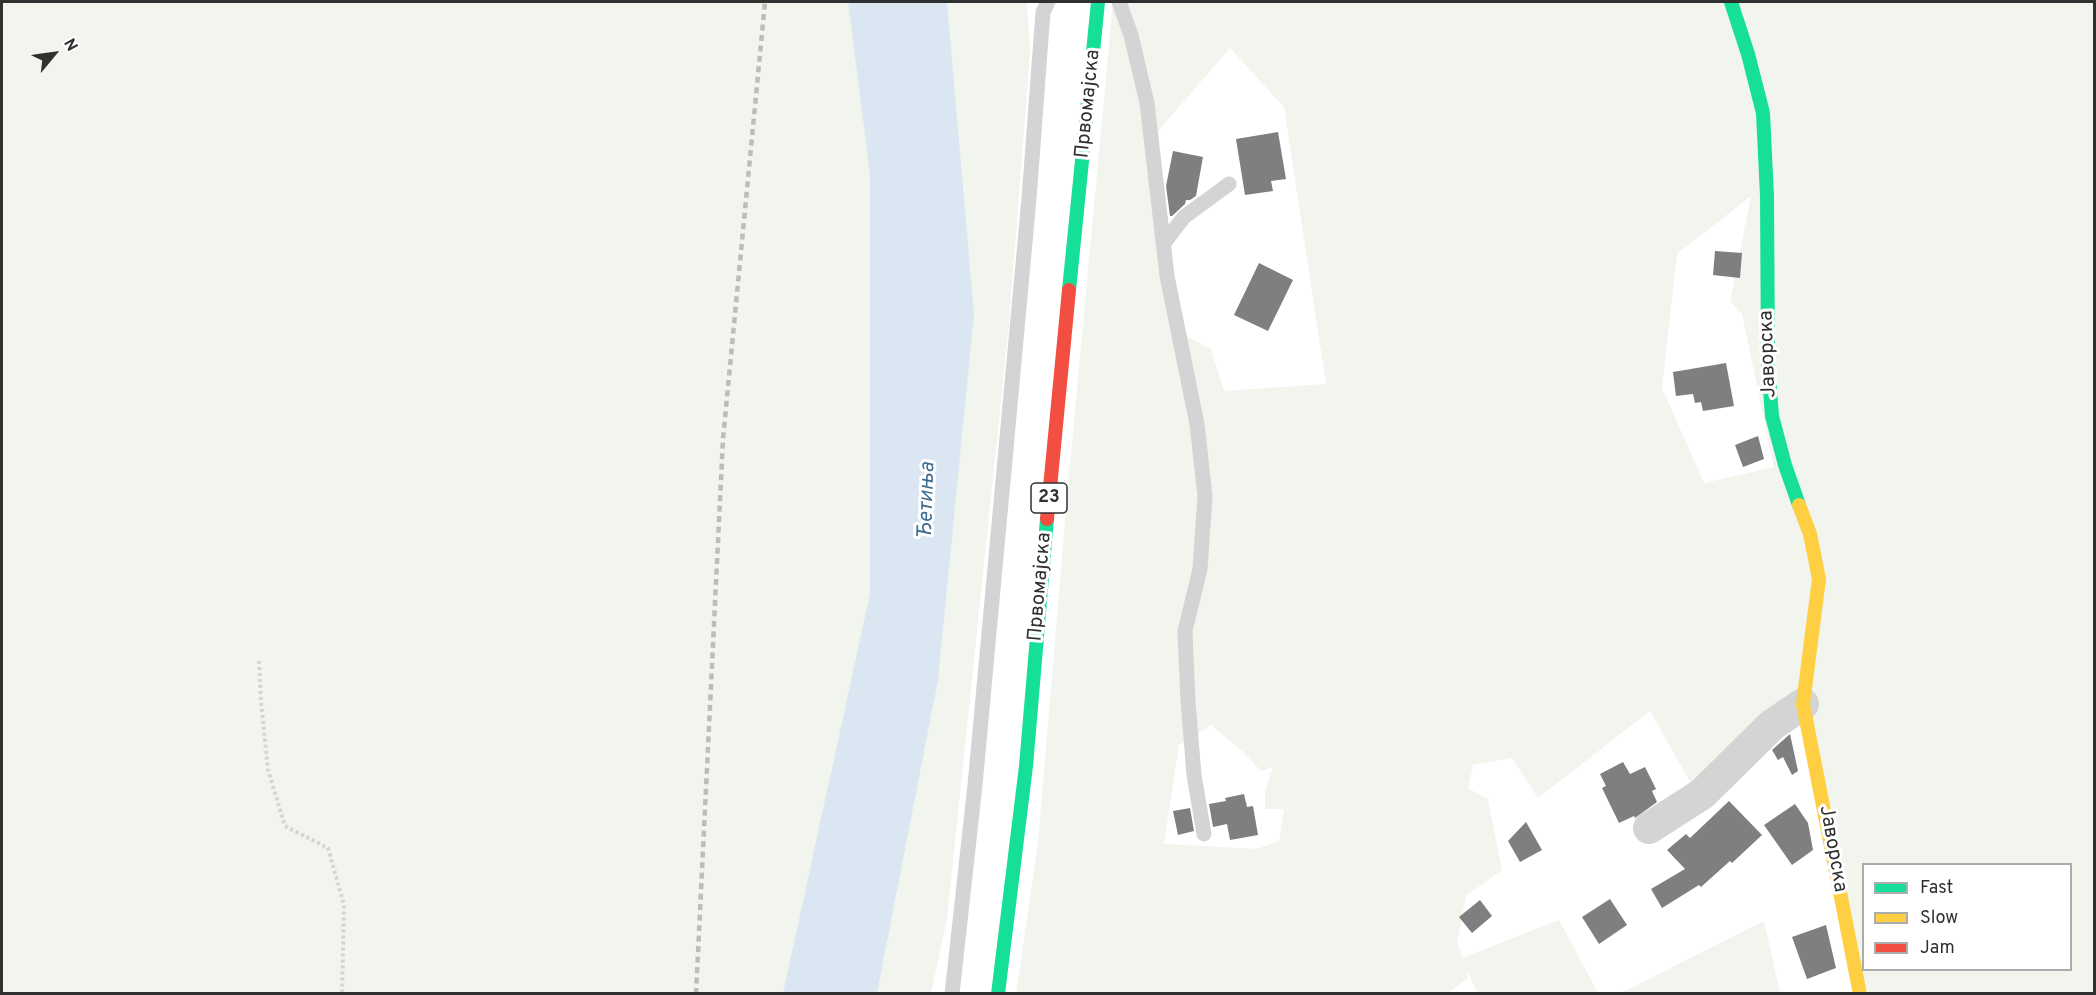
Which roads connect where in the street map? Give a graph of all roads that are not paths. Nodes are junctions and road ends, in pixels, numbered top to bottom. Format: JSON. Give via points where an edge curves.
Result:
{"nodes":[{"id":1,"x":1048,"y":2,"type":"edge"},
{"id":2,"x":1098,"y":2,"type":"edge"},
{"id":3,"x":1119,"y":2,"type":"edge"},
{"id":4,"x":1731,"y":2,"type":"edge"},
{"id":5,"x":1229,"y":184,"type":"dead end"},
{"id":6,"x":1164,"y":243,"type":"junction"},
{"id":7,"x":1803,"y":704,"type":"junction"},
{"id":8,"x":1648,"y":828,"type":"dead end"},
{"id":9,"x":1204,"y":834,"type":"dead end"},
{"id":10,"x":952,"y":993,"type":"edge"},
{"id":11,"x":998,"y":993,"type":"edge"},
{"id":12,"x":1860,"y":993,"type":"edge"}],
"edges":[{"from":1,"to":10,"type":"lane","via":[[1042,12],[1029,199]]},
{"from":2,"to":11,"type":"street","name":"Првомајска","number":"23","via":[[1026,766]]},
{"from":3,"to":6,"type":"lane","name":"Првомајска","via":[[1147,103]]},
{"from":4,"to":7,"type":"street","name":"Јаворска","via":[[1763,113],[1772,416],[1810,534],[1819,579]]},
{"from":5,"to":6,"type":"lane","via":[[1184,217]]},
{"from":6,"to":9,"type":"lane","name":"Првомајска","via":[[1197,424],[1205,496],[1200,568],[1185,631],[1194,775]]},
{"from":7,"to":8,"type":"street","via":[[1772,725],[1702,794]]},
{"from":7,"to":12,"type":"street","name":"Јаворска"}]}
